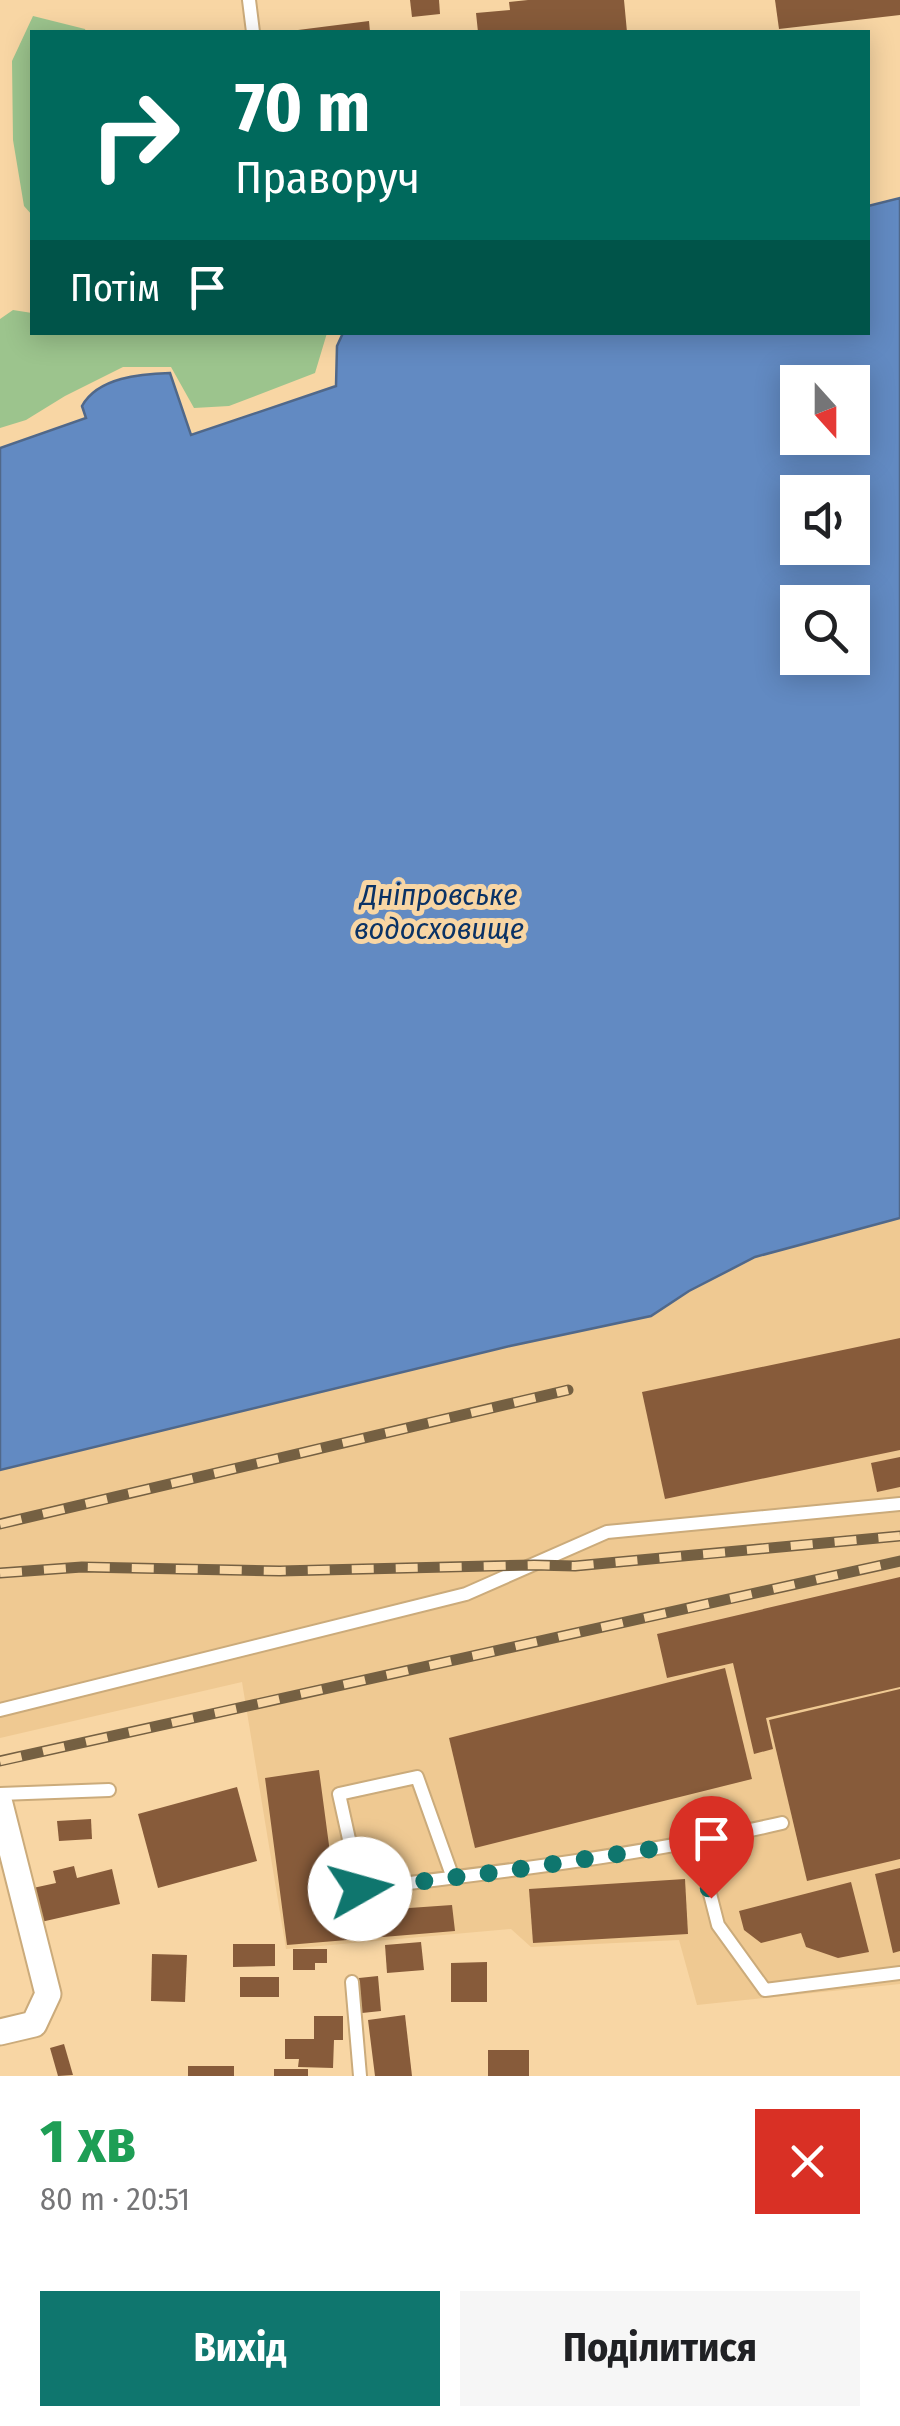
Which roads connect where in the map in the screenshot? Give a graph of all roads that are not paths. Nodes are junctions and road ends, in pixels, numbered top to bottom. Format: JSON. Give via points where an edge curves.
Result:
{"nodes":[{"id":1,"x":249,"y":0,"type":"edge"},
{"id":2,"x":253,"y":30,"type":"edge"},
{"id":3,"x":900,"y":1504,"type":"edge"},
{"id":4,"x":0,"y":1710,"type":"edge"},
{"id":5,"x":109,"y":1790,"type":"dead end"},
{"id":6,"x":0,"y":1794,"type":"edge"},
{"id":7,"x":0,"y":1804,"type":"edge"},
{"id":8,"x":782,"y":1823,"type":"dead end"},
{"id":9,"x":698,"y":1842,"type":"junction"},
{"id":10,"x":453,"y":1878,"type":"junction"},
{"id":11,"x":900,"y":1973,"type":"edge"},
{"id":12,"x":352,"y":1982,"type":"dead end"},
{"id":13,"x":0,"y":2032,"type":"edge"},
{"id":14,"x":360,"y":2076,"type":"edge"}],
"edges":[{"from":1,"to":2,"type":"lane"},
{"from":3,"to":4,"type":"lane","via":[[607,1532],[466,1594]]},
{"from":5,"to":6,"type":"lane"},
{"from":7,"to":13,"type":"street","via":[[48,1994],[34,2024]]},
{"from":8,"to":9,"type":"lane"},
{"from":9,"to":10,"type":"lane"},
{"from":9,"to":11,"type":"lane","via":[[718,1925],[765,1990]]},
{"from":10,"to":10,"type":"lane","via":[[360,1889],[339,1794],[417,1776]]},
{"from":12,"to":14,"type":"lane"}]}
